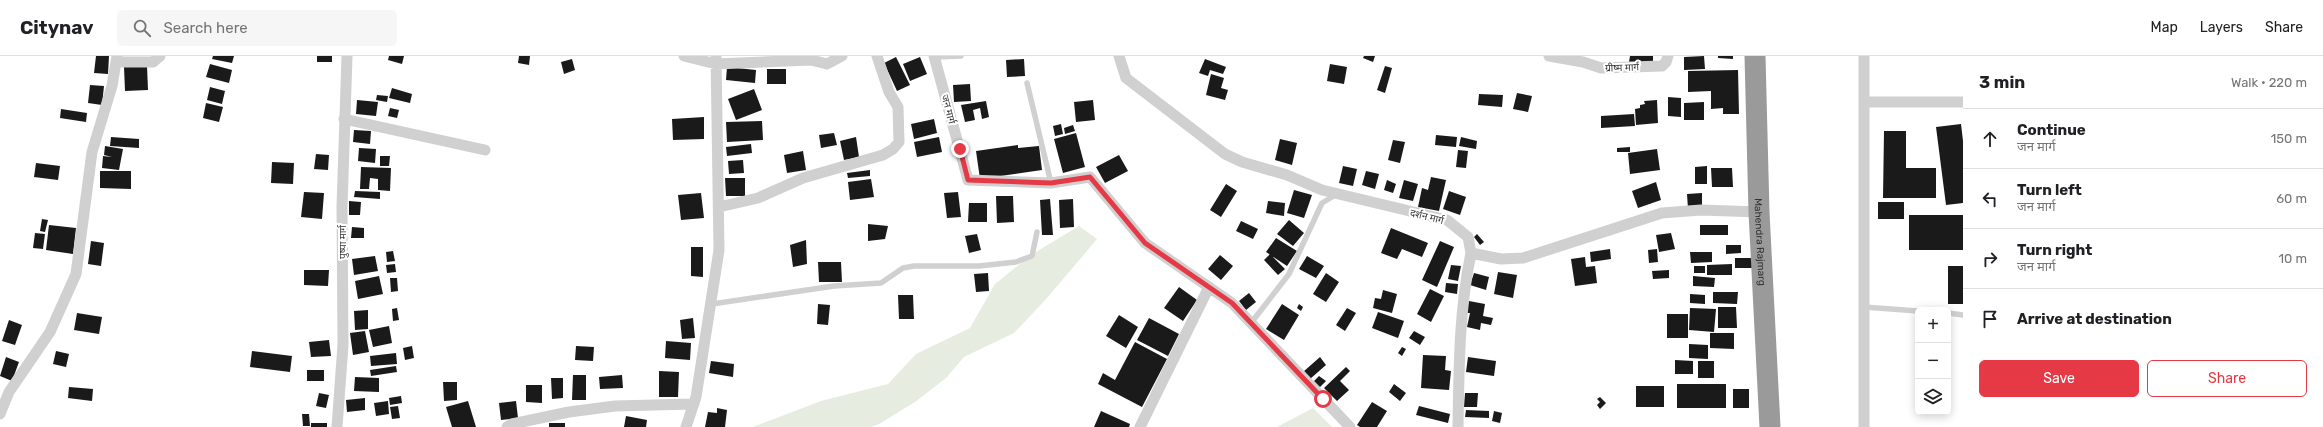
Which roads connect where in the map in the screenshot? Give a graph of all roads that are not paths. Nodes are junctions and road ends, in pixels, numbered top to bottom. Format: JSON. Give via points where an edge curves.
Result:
{"nodes":[{"id":1,"x":160,"y":56,"type":"edge"},
{"id":2,"x":347,"y":56,"type":"edge"},
{"id":3,"x":684,"y":56,"type":"edge"},
{"id":4,"x":842,"y":56,"type":"edge"},
{"id":5,"x":877,"y":56,"type":"edge"},
{"id":6,"x":934,"y":56,"type":"edge"},
{"id":7,"x":961,"y":56,"type":"edge"},
{"id":8,"x":1119,"y":56,"type":"edge"},
{"id":9,"x":1549,"y":56,"type":"edge"},
{"id":10,"x":1668,"y":56,"type":"edge"},
{"id":11,"x":1755,"y":56,"type":"edge"},
{"id":12,"x":1864,"y":56,"type":"edge"},
{"id":13,"x":117,"y":59,"type":"edge"},
{"id":14,"x":716,"y":60,"type":"edge"},
{"id":15,"x":1027,"y":83,"type":"dead end"},
{"id":16,"x":1864,"y":102,"type":"junction"},
{"id":17,"x":1963,"y":102,"type":"edge"},
{"id":18,"x":344,"y":119,"type":"junction"},
{"id":19,"x":485,"y":150,"type":"dead end"},
{"id":20,"x":1051,"y":183,"type":"junction"},
{"id":21,"x":1338,"y":194,"type":"junction"},
{"id":22,"x":719,"y":207,"type":"junction"},
{"id":23,"x":1759,"y":212,"type":"junction"},
{"id":24,"x":1037,"y":232,"type":"dead end"},
{"id":25,"x":1471,"y":253,"type":"junction"},
{"id":26,"x":1209,"y":287,"type":"junction"},
{"id":27,"x":712,"y":304,"type":"junction"},
{"id":28,"x":1864,"y":306,"type":"junction"},
{"id":29,"x":1915,"y":311,"type":"edge"},
{"id":30,"x":1951,"y":313,"type":"edge"},
{"id":31,"x":1963,"y":315,"type":"edge"},
{"id":32,"x":1251,"y":323,"type":"junction"},
{"id":33,"x":694,"y":404,"type":"junction"},
{"id":34,"x":0,"y":414,"type":"edge"},
{"id":35,"x":510,"y":426,"type":"edge"},
{"id":36,"x":337,"y":427,"type":"edge"},
{"id":37,"x":686,"y":427,"type":"edge"},
{"id":38,"x":1140,"y":427,"type":"edge"},
{"id":39,"x":1350,"y":427,"type":"edge"},
{"id":40,"x":1458,"y":427,"type":"edge"},
{"id":41,"x":1770,"y":427,"type":"edge"},
{"id":42,"x":1864,"y":427,"type":"edge"}],
"edges":[{"from":1,"to":13,"type":"street","via":[[153,62]]},
{"from":2,"to":18,"type":"street","name":"पुष्पा मार्ग"},
{"from":3,"to":14,"type":"street"},
{"from":4,"to":14,"type":"street","via":[[827,64],[811,60]]},
{"from":5,"to":22,"type":"street","via":[[889,92],[898,107],[897,145],[883,155],[803,178],[758,198]]},
{"from":6,"to":7,"type":"lane"},
{"from":6,"to":20,"type":"street","name":"जन मार्ग","via":[[968,180]]},
{"from":8,"to":21,"type":"street","name":"दर्शन मार्ग","via":[[1126,78],[1224,154]]},
{"from":9,"to":10,"type":"street","name":"ग्रीष्म मार्ग","via":[[1601,68],[1662,66]]},
{"from":11,"to":23,"type":"highway","name":"Mahendra Rajmarg"},
{"from":12,"to":16,"type":"street"},
{"from":13,"to":34,"type":"street","via":[[112,86],[92,152],[76,274],[50,332],[9,392]]},
{"from":14,"to":22,"type":"street"},
{"from":15,"to":20,"type":"lane"},
{"from":16,"to":17,"type":"street"},
{"from":16,"to":28,"type":"street"},
{"from":18,"to":19,"type":"street"},
{"from":18,"to":36,"type":"street","name":"पुष्पा मार्ग","via":[[343,345]]},
{"from":20,"to":26,"type":"street","name":"जन मार्ग","via":[[1090,177],[1145,243]]},
{"from":21,"to":25,"type":"street","name":"दर्शन मार्ग","via":[[1447,220],[1468,237]]},
{"from":21,"to":32,"type":"lane","via":[[1322,203],[1289,274]]},
{"from":22,"to":27,"type":"street","via":[[719,250]]},
{"from":23,"to":25,"type":"street","via":[[1702,210],[1662,213],[1523,258],[1501,259]]},
{"from":23,"to":41,"type":"highway","name":"Mahendra Rajmarg"},
{"from":24,"to":27,"type":"lane","via":[[1032,256],[1016,262],[914,266],[903,268],[881,283],[834,286]]},
{"from":25,"to":40,"type":"street","via":[[1464,285],[1459,343]]},
{"from":26,"to":32,"type":"street","name":"जन मार्ग","via":[[1232,303]]},
{"from":26,"to":38,"type":"street"},
{"from":27,"to":33,"type":"street"},
{"from":28,"to":29,"type":"lane"},
{"from":28,"to":42,"type":"street"},
{"from":30,"to":31,"type":"lane"},
{"from":32,"to":39,"type":"street","name":"जन मार्ग"},
{"from":33,"to":35,"type":"street","via":[[616,406],[569,412]]},
{"from":33,"to":37,"type":"street"}]}
